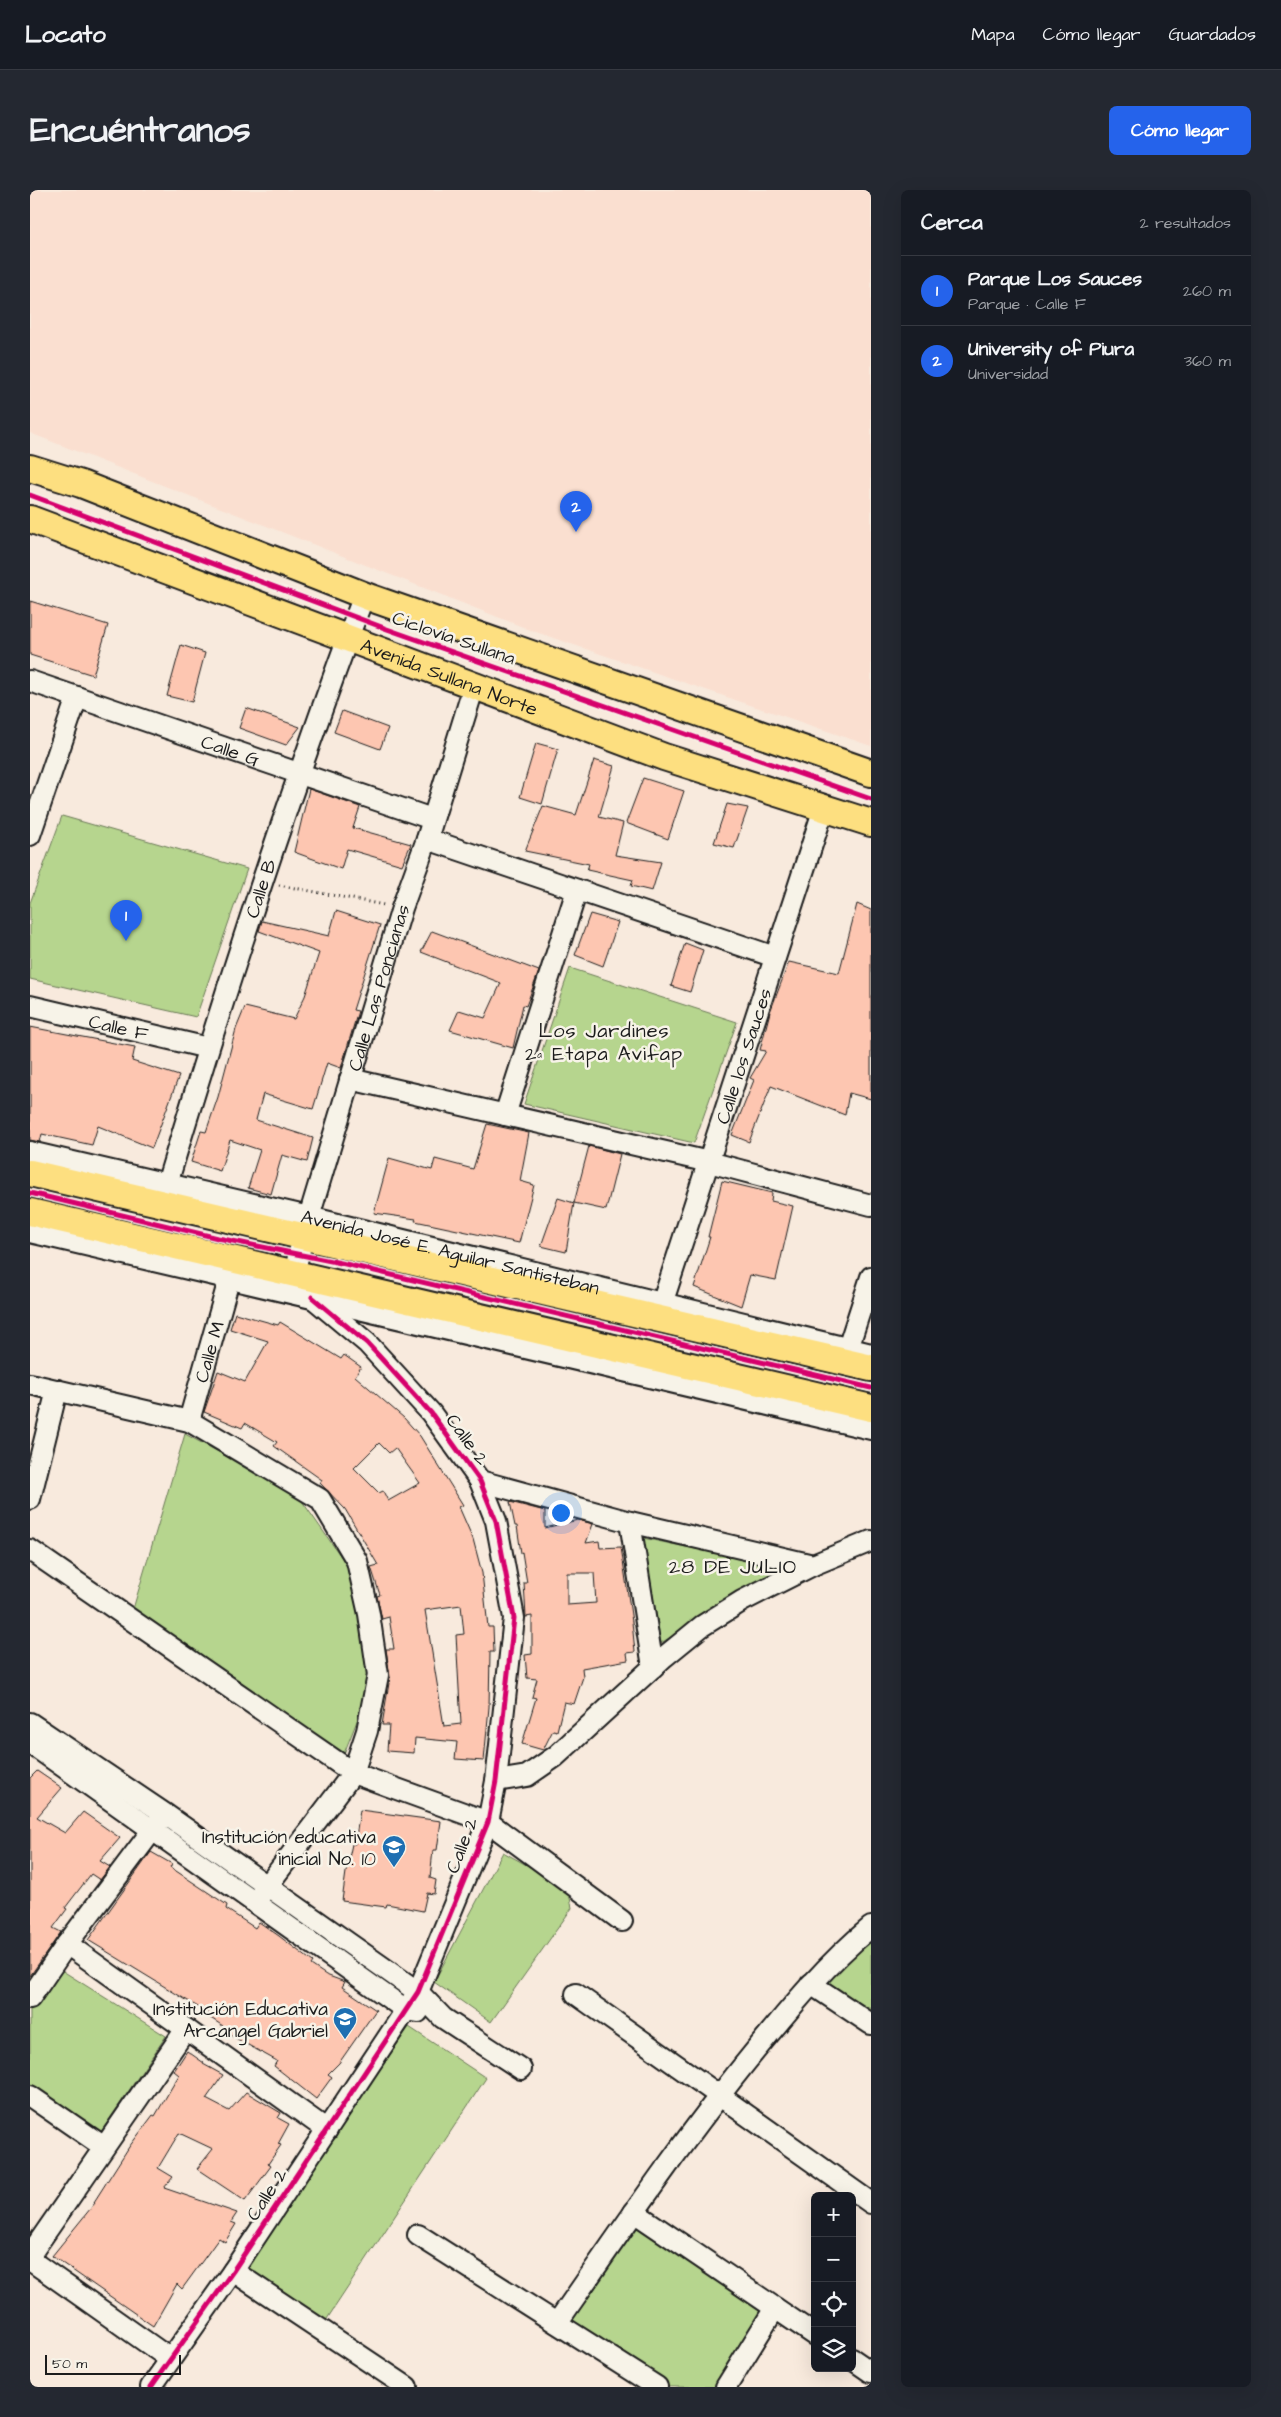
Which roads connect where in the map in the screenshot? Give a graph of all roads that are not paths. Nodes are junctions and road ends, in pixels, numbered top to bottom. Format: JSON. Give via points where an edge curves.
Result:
{"nodes":[{"id":1,"x":30,"y":468,"type":"edge"},
{"id":2,"x":30,"y":519,"type":"edge"},
{"id":3,"x":364,"y":596,"type":"junction"},
{"id":4,"x":347,"y":637,"type":"junction"},
{"id":5,"x":30,"y":681,"type":"edge"},
{"id":6,"x":474,"y":686,"type":"junction"},
{"id":7,"x":77,"y":696,"type":"junction"},
{"id":8,"x":299,"y":773,"type":"junction"},
{"id":9,"x":871,"y":773,"type":"edge"},
{"id":10,"x":824,"y":808,"type":"junction"},
{"id":11,"x":432,"y":819,"type":"junction"},
{"id":12,"x":871,"y":823,"type":"edge"},
{"id":13,"x":30,"y":835,"type":"edge"},
{"id":14,"x":426,"y":839,"type":"junction"},
{"id":15,"x":577,"y":890,"type":"junction"},
{"id":16,"x":775,"y":957,"type":"junction"},
{"id":17,"x":30,"y":1006,"type":"edge"},
{"id":18,"x":208,"y":1048,"type":"junction"},
{"id":19,"x":350,"y":1079,"type":"junction"},
{"id":20,"x":505,"y":1116,"type":"junction"},
{"id":21,"x":30,"y":1152,"type":"edge"},
{"id":22,"x":709,"y":1162,"type":"junction"},
{"id":23,"x":30,"y":1173,"type":"edge"},
{"id":24,"x":167,"y":1184,"type":"junction"},
{"id":25,"x":871,"y":1204,"type":"edge"},
{"id":26,"x":30,"y":1212,"type":"edge"},
{"id":27,"x":306,"y":1227,"type":"junction"},
{"id":28,"x":30,"y":1232,"type":"edge"},
{"id":29,"x":871,"y":1277,"type":"edge"},
{"id":30,"x":229,"y":1280,"type":"junction"},
{"id":31,"x":291,"y":1284,"type":"junction"},
{"id":32,"x":312,"y":1297,"type":"junction"},
{"id":33,"x":662,"y":1304,"type":"junction"},
{"id":34,"x":848,"y":1348,"type":"junction"},
{"id":35,"x":871,"y":1354,"type":"edge"},
{"id":36,"x":871,"y":1368,"type":"edge"},
{"id":37,"x":30,"y":1384,"type":"edge"},
{"id":38,"x":57,"y":1390,"type":"junction"},
{"id":39,"x":871,"y":1408,"type":"edge"},
{"id":40,"x":189,"y":1421,"type":"junction"},
{"id":41,"x":871,"y":1429,"type":"edge"},
{"id":42,"x":480,"y":1480,"type":"junction"},
{"id":43,"x":30,"y":1500,"type":"edge"},
{"id":44,"x":630,"y":1522,"type":"junction"},
{"id":45,"x":871,"y":1541,"type":"edge"},
{"id":46,"x":30,"y":1550,"type":"edge"},
{"id":47,"x":813,"y":1565,"type":"junction"},
{"id":48,"x":653,"y":1667,"type":"junction"},
{"id":49,"x":30,"y":1723,"type":"edge"},
{"id":50,"x":36,"y":1744,"type":"edge"},
{"id":51,"x":353,"y":1773,"type":"junction"},
{"id":52,"x":496,"y":1781,"type":"junction"},
{"id":53,"x":159,"y":1822,"type":"junction"},
{"id":54,"x":488,"y":1822,"type":"junction"},
{"id":55,"x":261,"y":1894,"type":"junction"},
{"id":56,"x":622,"y":1921,"type":"dead end"},
{"id":57,"x":871,"y":1926,"type":"edge"},
{"id":58,"x":67,"y":1944,"type":"junction"},
{"id":59,"x":811,"y":1984,"type":"junction"},
{"id":60,"x":418,"y":1992,"type":"junction"},
{"id":61,"x":576,"y":1994,"type":"dead end"},
{"id":62,"x":30,"y":1998,"type":"edge"},
{"id":63,"x":406,"y":2010,"type":"junction"},
{"id":64,"x":443,"y":2018,"type":"junction"},
{"id":65,"x":871,"y":2024,"type":"edge"},
{"id":66,"x":186,"y":2029,"type":"junction"},
{"id":67,"x":522,"y":2070,"type":"dead end"},
{"id":68,"x":719,"y":2094,"type":"junction"},
{"id":69,"x":30,"y":2096,"type":"edge"},
{"id":70,"x":327,"y":2130,"type":"junction"},
{"id":71,"x":104,"y":2147,"type":"junction"},
{"id":72,"x":871,"y":2203,"type":"edge"},
{"id":73,"x":634,"y":2212,"type":"junction"},
{"id":74,"x":418,"y":2235,"type":"dead end"},
{"id":75,"x":30,"y":2255,"type":"edge"},
{"id":76,"x":30,"y":2260,"type":"edge"},
{"id":77,"x":233,"y":2271,"type":"junction"},
{"id":78,"x":775,"y":2308,"type":"junction"},
{"id":79,"x":557,"y":2323,"type":"junction"},
{"id":80,"x":811,"y":2331,"type":"edge"},
{"id":81,"x":170,"y":2359,"type":"junction"},
{"id":82,"x":856,"y":2362,"type":"edge"},
{"id":83,"x":871,"y":2372,"type":"edge"},
{"id":84,"x":151,"y":2387,"type":"edge"},
{"id":85,"x":408,"y":2387,"type":"edge"},
{"id":86,"x":656,"y":2387,"type":"edge"},
{"id":87,"x":726,"y":2387,"type":"edge"}],
"edges":[{"from":1,"to":3,"type":"main road","via":[[82,484]]},
{"from":2,"to":4,"type":"main road","name":"Avenida Sullana Norte"},
{"from":3,"to":4,"type":"street","name":"Calle B"},
{"from":3,"to":9,"type":"main road"},
{"from":4,"to":6,"type":"main road","name":"Avenida Sullana Norte"},
{"from":4,"to":8,"type":"street","name":"Calle B"},
{"from":5,"to":7,"type":"street","name":"Calle G"},
{"from":6,"to":10,"type":"main road","name":"Avenida Sullana Norte","via":[[664,757]]},
{"from":6,"to":11,"type":"street","name":"Calle Las Poncianas"},
{"from":7,"to":8,"type":"street","name":"Calle G"},
{"from":7,"to":13,"type":"street"},
{"from":8,"to":11,"type":"street","name":"Calle G"},
{"from":8,"to":18,"type":"street","name":"Calle B"},
{"from":10,"to":12,"type":"main road","name":"Avenida Sullana Norte"},
{"from":10,"to":16,"type":"street","name":"Calle los Sauces"},
{"from":11,"to":14,"type":"street","name":"Calle Las Poncianas"},
{"from":14,"to":15,"type":"street"},
{"from":14,"to":19,"type":"street","name":"Calle Las Poncianas"},
{"from":15,"to":16,"type":"street"},
{"from":15,"to":20,"type":"street"},
{"from":16,"to":22,"type":"street","name":"Calle los Sauces"},
{"from":17,"to":18,"type":"street","name":"Calle F"},
{"from":18,"to":24,"type":"street","name":"Calle B"},
{"from":19,"to":20,"type":"street"},
{"from":19,"to":27,"type":"street","name":"Calle Las Poncianas"},
{"from":20,"to":22,"type":"street"},
{"from":21,"to":24,"type":"street","name":"Avenida José E. Aguilar Santisteban"},
{"from":22,"to":25,"type":"street"},
{"from":22,"to":33,"type":"street","name":"Calle los Sauces"},
{"from":23,"to":27,"type":"main road","name":"Avenida José E. Aguilar Santisteban"},
{"from":24,"to":27,"type":"street","name":"Avenida José E. Aguilar Santisteban"},
{"from":26,"to":31,"type":"main road"},
{"from":27,"to":31,"type":"street","name":"Calle Las Poncianas"},
{"from":27,"to":33,"type":"street","name":"Avenida José E. Aguilar Santisteban"},
{"from":27,"to":36,"type":"main road","name":"Avenida José E. Aguilar Santisteban"},
{"from":28,"to":30,"type":"street"},
{"from":29,"to":34,"type":"street"},
{"from":30,"to":31,"type":"street"},
{"from":30,"to":40,"type":"street","name":"Calle M"},
{"from":31,"to":32,"type":"street"},
{"from":31,"to":39,"type":"main road"},
{"from":32,"to":41,"type":"street"},
{"from":32,"to":42,"type":"street","name":"Calle 2","via":[[367,1342],[399,1376],[431,1413]]},
{"from":33,"to":34,"type":"street","name":"Avenida José E. Aguilar Santisteban"},
{"from":34,"to":35,"type":"street","name":"Avenida José E. Aguilar Santisteban"},
{"from":37,"to":38,"type":"street"},
{"from":38,"to":40,"type":"street"},
{"from":38,"to":43,"type":"street"},
{"from":40,"to":51,"type":"street","via":[[320,1499],[357,1560],[378,1675],[367,1731]]},
{"from":42,"to":44,"type":"street"},
{"from":42,"to":52,"type":"street","name":"Calle 2","via":[[496,1521],[514,1618]]},
{"from":44,"to":47,"type":"street"},
{"from":44,"to":48,"type":"street"},
{"from":45,"to":47,"type":"street"},
{"from":46,"to":51,"type":"street"},
{"from":47,"to":48,"type":"street","via":[[742,1600],[702,1626]]},
{"from":48,"to":52,"type":"street","via":[[556,1756],[527,1776]]},
{"from":49,"to":50,"type":"street"},
{"from":50,"to":53,"type":"street"},
{"from":51,"to":54,"type":"street"},
{"from":51,"to":55,"type":"street"},
{"from":52,"to":54,"type":"street","name":"Calle 2"},
{"from":53,"to":55,"type":"street"},
{"from":53,"to":58,"type":"street"},
{"from":54,"to":56,"type":"street"},
{"from":54,"to":60,"type":"street","name":"Calle 2"},
{"from":55,"to":60,"type":"street"},
{"from":55,"to":63,"type":"street"},
{"from":57,"to":59,"type":"street"},
{"from":58,"to":62,"type":"street"},
{"from":58,"to":66,"type":"street"},
{"from":59,"to":65,"type":"street"},
{"from":59,"to":68,"type":"street"},
{"from":60,"to":63,"type":"street","name":"Calle 2"},
{"from":60,"to":64,"type":"street"},
{"from":61,"to":68,"type":"street"},
{"from":63,"to":64,"type":"street"},
{"from":63,"to":70,"type":"street","name":"Calle 2"},
{"from":64,"to":67,"type":"street"},
{"from":66,"to":70,"type":"street"},
{"from":66,"to":71,"type":"street"},
{"from":68,"to":72,"type":"street"},
{"from":68,"to":73,"type":"street"},
{"from":69,"to":71,"type":"street"},
{"from":70,"to":77,"type":"street","name":"Calle 2"},
{"from":71,"to":75,"type":"street"},
{"from":73,"to":78,"type":"street"},
{"from":73,"to":79,"type":"street"},
{"from":74,"to":79,"type":"street"},
{"from":76,"to":81,"type":"street"},
{"from":77,"to":81,"type":"street","name":"Calle 2"},
{"from":77,"to":85,"type":"street"},
{"from":78,"to":80,"type":"street"},
{"from":78,"to":87,"type":"street"},
{"from":79,"to":86,"type":"street"},
{"from":81,"to":84,"type":"street","name":"Calle 2"},
{"from":82,"to":83,"type":"street"}]}
